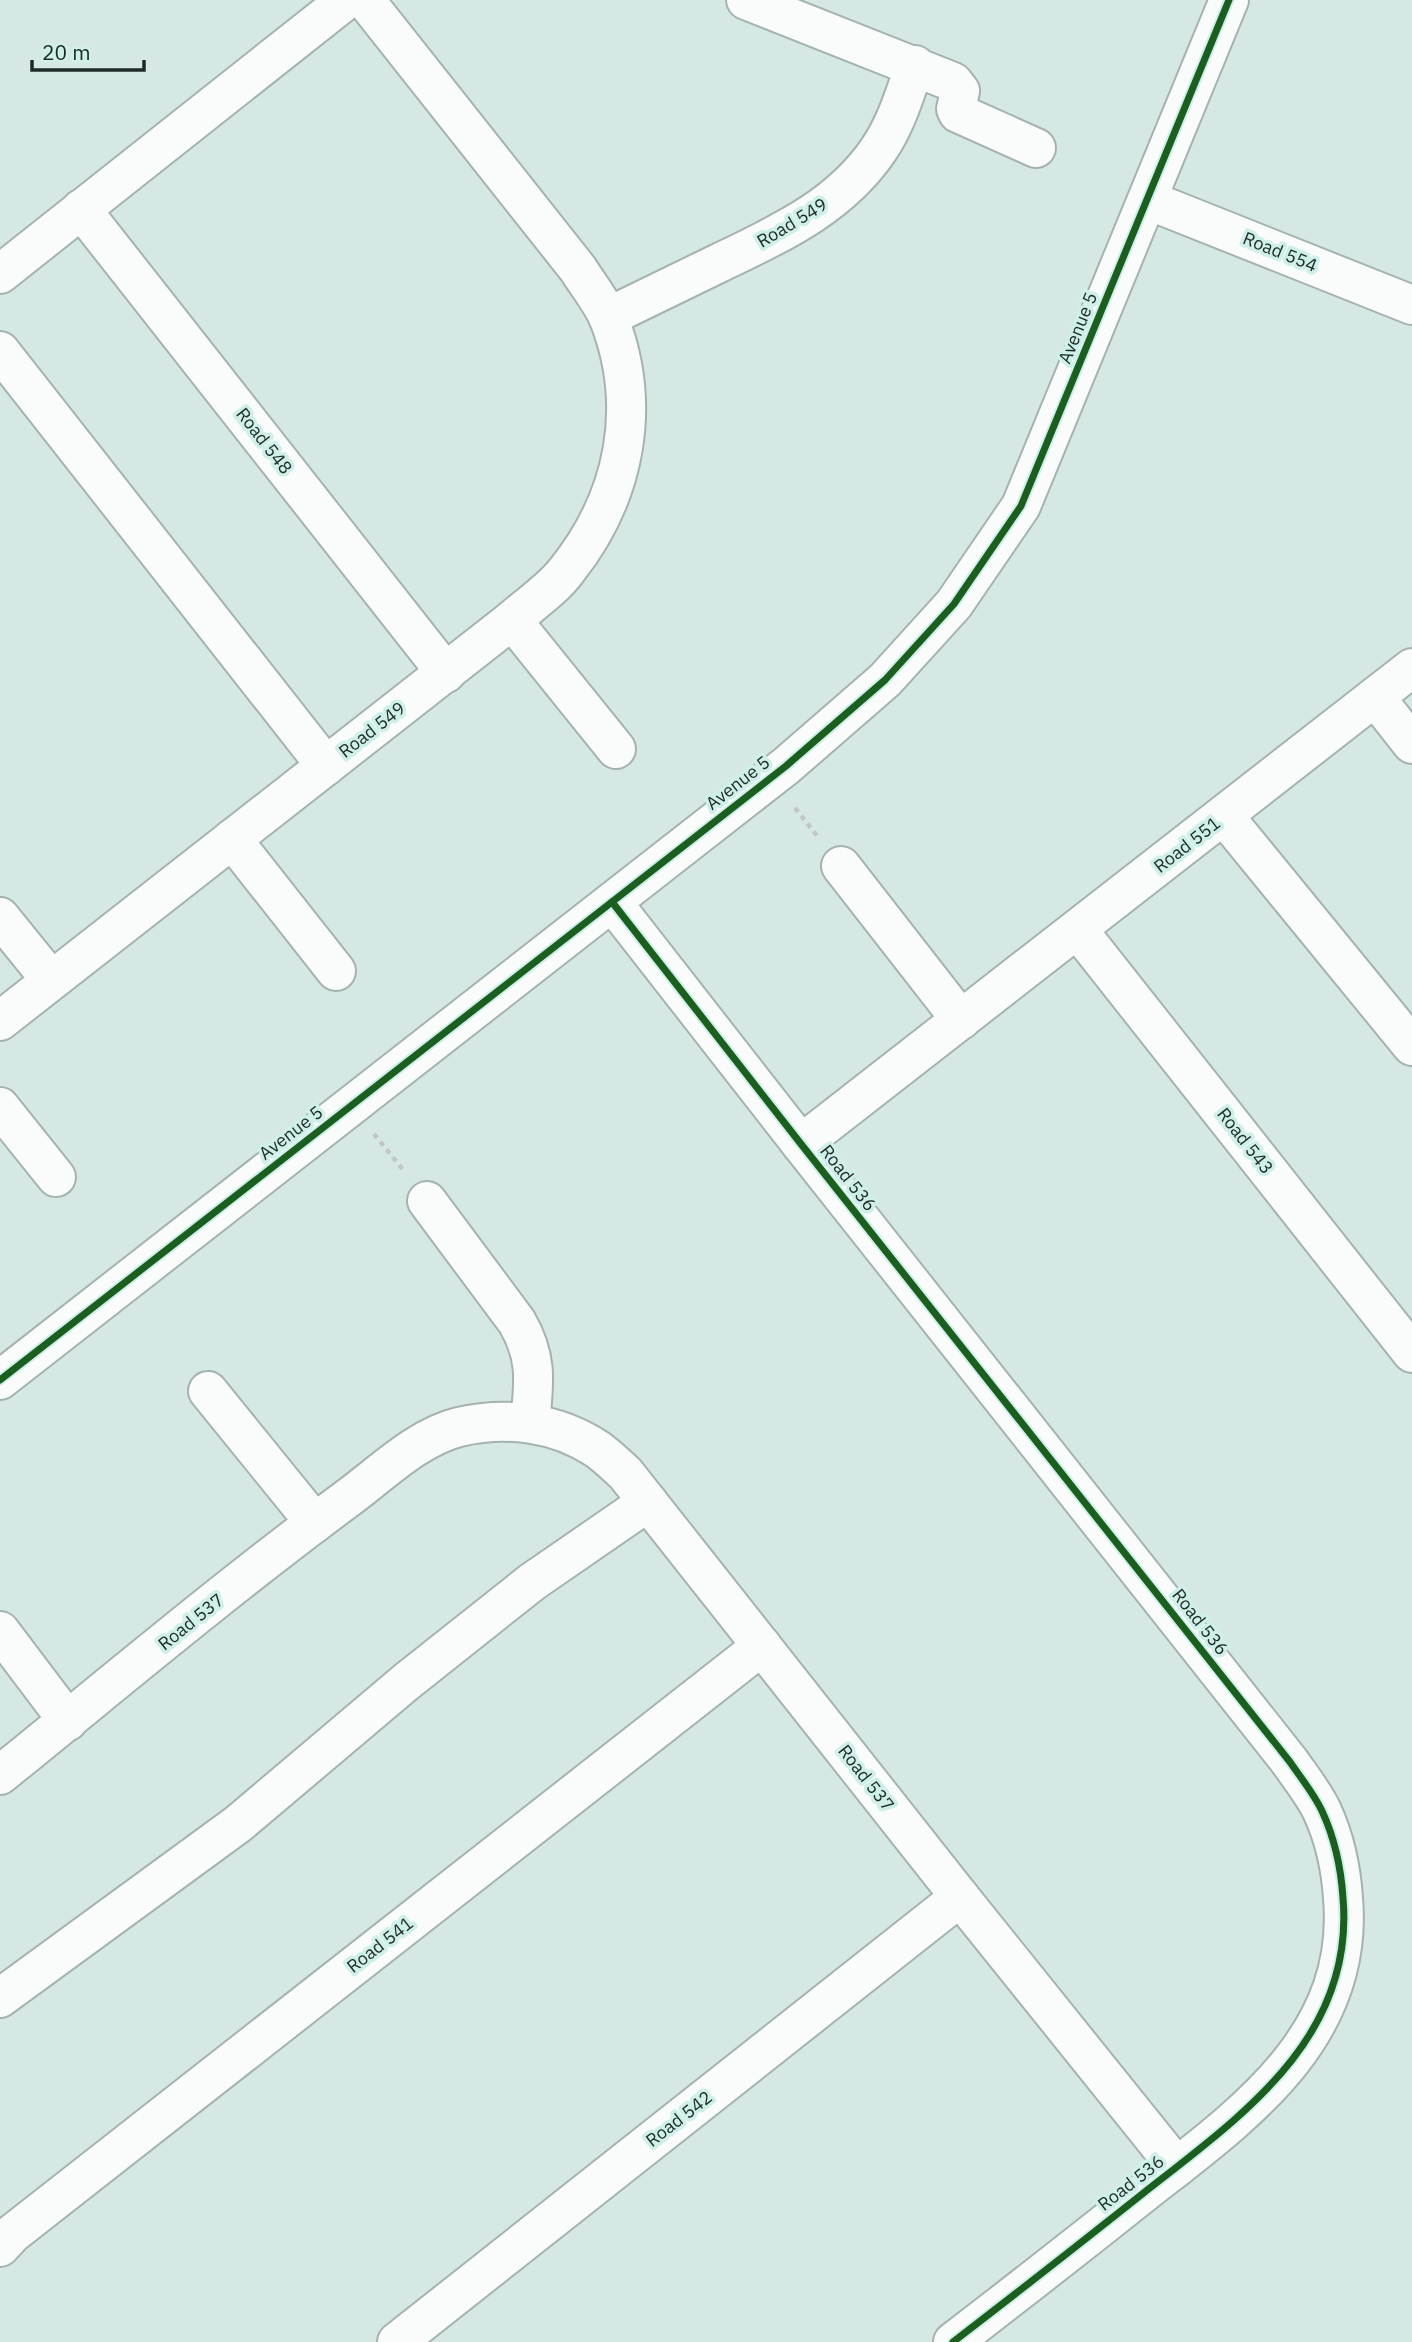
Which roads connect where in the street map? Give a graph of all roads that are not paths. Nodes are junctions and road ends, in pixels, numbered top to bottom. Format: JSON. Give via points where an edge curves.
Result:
{"nodes":[{"id":1,"x":346,"y":0,"type":"edge"},
{"id":2,"x":365,"y":0,"type":"edge"},
{"id":3,"x":746,"y":0,"type":"edge"},
{"id":4,"x":1229,"y":0,"type":"edge"},
{"id":5,"x":915,"y":65,"type":"junction"},
{"id":6,"x":1036,"y":148,"type":"dead end"},
{"id":7,"x":1148,"y":200,"type":"junction"},
{"id":8,"x":81,"y":209,"type":"junction"},
{"id":9,"x":0,"y":274,"type":"edge"},
{"id":10,"x":1412,"y":305,"type":"edge"},
{"id":11,"x":608,"y":317,"type":"junction"},
{"id":12,"x":0,"y":351,"type":"edge"},
{"id":13,"x":512,"y":620,"type":"junction"},
{"id":14,"x":1412,"y":668,"type":"edge"},
{"id":15,"x":446,"y":673,"type":"junction"},
{"id":16,"x":1375,"y":697,"type":"junction"},
{"id":17,"x":1412,"y":744,"type":"edge"},
{"id":18,"x":616,"y":749,"type":"dead end"},
{"id":19,"x":326,"y":766,"type":"junction"},
{"id":20,"x":1224,"y":816,"type":"junction"},
{"id":21,"x":232,"y":839,"type":"junction"},
{"id":22,"x":841,"y":866,"type":"road end"},
{"id":23,"x":612,"y":902,"type":"junction"},
{"id":24,"x":0,"y":917,"type":"edge"},
{"id":25,"x":1078,"y":930,"type":"junction"},
{"id":26,"x":336,"y":971,"type":"dead end"},
{"id":27,"x":51,"y":980,"type":"junction"},
{"id":28,"x":961,"y":1020,"type":"junction"},
{"id":29,"x":0,"y":1021,"type":"edge"},
{"id":30,"x":1412,"y":1046,"type":"edge"},
{"id":31,"x":0,"y":1107,"type":"edge"},
{"id":32,"x":801,"y":1144,"type":"junction"},
{"id":33,"x":56,"y":1177,"type":"dead end"},
{"id":34,"x":427,"y":1201,"type":"road end"},
{"id":35,"x":1412,"y":1353,"type":"edge"},
{"id":36,"x":0,"y":1380,"type":"edge"},
{"id":37,"x":208,"y":1391,"type":"dead end"},
{"id":38,"x":530,"y":1423,"type":"junction"},
{"id":39,"x":648,"y":1502,"type":"junction"},
{"id":40,"x":315,"y":1522,"type":"junction"},
{"id":41,"x":0,"y":1631,"type":"edge"},
{"id":42,"x":762,"y":1646,"type":"junction"},
{"id":43,"x":68,"y":1721,"type":"junction"},
{"id":44,"x":0,"y":1775,"type":"edge"},
{"id":45,"x":960,"y":1897,"type":"junction"},
{"id":46,"x":0,"y":1998,"type":"edge"},
{"id":47,"x":1177,"y":2167,"type":"junction"},
{"id":48,"x":0,"y":2247,"type":"edge"},
{"id":49,"x":397,"y":2342,"type":"edge"},
{"id":50,"x":953,"y":2342,"type":"edge"}],
"edges":[{"from":1,"to":8,"type":"street"},
{"from":2,"to":11,"type":"street","name":"Road 549","via":[[578,269]]},
{"from":3,"to":5,"type":"street"},
{"from":4,"to":7,"type":"street","name":"Avenue 5"},
{"from":5,"to":6,"type":"street","via":[[957,85],[956,109],[962,115]]},
{"from":5,"to":11,"type":"street","name":"Road 549","via":[[900,110],[879,149],[852,183],[818,211]]},
{"from":7,"to":10,"type":"street","name":"Road 554"},
{"from":7,"to":23,"type":"street","name":"Avenue 5","via":[[1021,506],[954,604],[894,671],[771,778]]},
{"from":8,"to":9,"type":"street"},
{"from":8,"to":15,"type":"street","name":"Road 548"},
{"from":11,"to":13,"type":"street","name":"Road 549","via":[[624,369],[627,424],[618,477],[595,527],[566,571]]},
{"from":12,"to":19,"type":"street"},
{"from":13,"to":15,"type":"street","name":"Road 549"},
{"from":13,"to":18,"type":"street"},
{"from":14,"to":16,"type":"street","name":"Road 551"},
{"from":15,"to":19,"type":"street","name":"Road 549"},
{"from":16,"to":17,"type":"street"},
{"from":16,"to":20,"type":"street","name":"Road 551"},
{"from":19,"to":21,"type":"street","name":"Road 549"},
{"from":20,"to":25,"type":"street","name":"Road 551"},
{"from":20,"to":30,"type":"street"},
{"from":21,"to":26,"type":"street"},
{"from":21,"to":27,"type":"street","name":"Road 549"},
{"from":22,"to":28,"type":"street"},
{"from":23,"to":32,"type":"street","name":"Road 536"},
{"from":23,"to":36,"type":"street","name":"Avenue 5"},
{"from":24,"to":27,"type":"street"},
{"from":25,"to":28,"type":"street","name":"Road 551"},
{"from":25,"to":35,"type":"street","name":"Road 543"},
{"from":27,"to":29,"type":"street","name":"Road 549"},
{"from":28,"to":32,"type":"street","name":"Road 551"},
{"from":31,"to":33,"type":"street"},
{"from":32,"to":47,"type":"street","name":"Road 536","via":[[1290,1762],[1322,1810],[1340,1864],[1345,1922],[1336,1978],[1314,2031],[1279,2077]]},
{"from":34,"to":38,"type":"street","via":[[528,1341],[534,1363]]},
{"from":37,"to":40,"type":"street"},
{"from":38,"to":39,"type":"street","name":"Road 537","via":[[565,1432],[597,1449],[625,1473]]},
{"from":38,"to":40,"type":"street","name":"Road 537","via":[[493,1422],[457,1428],[423,1443]]},
{"from":39,"to":42,"type":"street","name":"Road 537"},
{"from":39,"to":46,"type":"street","via":[[521,1591],[238,1824]]},
{"from":40,"to":43,"type":"street","name":"Road 537"},
{"from":41,"to":43,"type":"street"},
{"from":42,"to":45,"type":"street","name":"Road 537"},
{"from":42,"to":48,"type":"street","name":"Road 541"},
{"from":43,"to":44,"type":"street","name":"Road 537"},
{"from":45,"to":47,"type":"street","name":"Road 537"},
{"from":45,"to":49,"type":"street","name":"Road 542"},
{"from":47,"to":50,"type":"street","name":"Road 536"}]}
